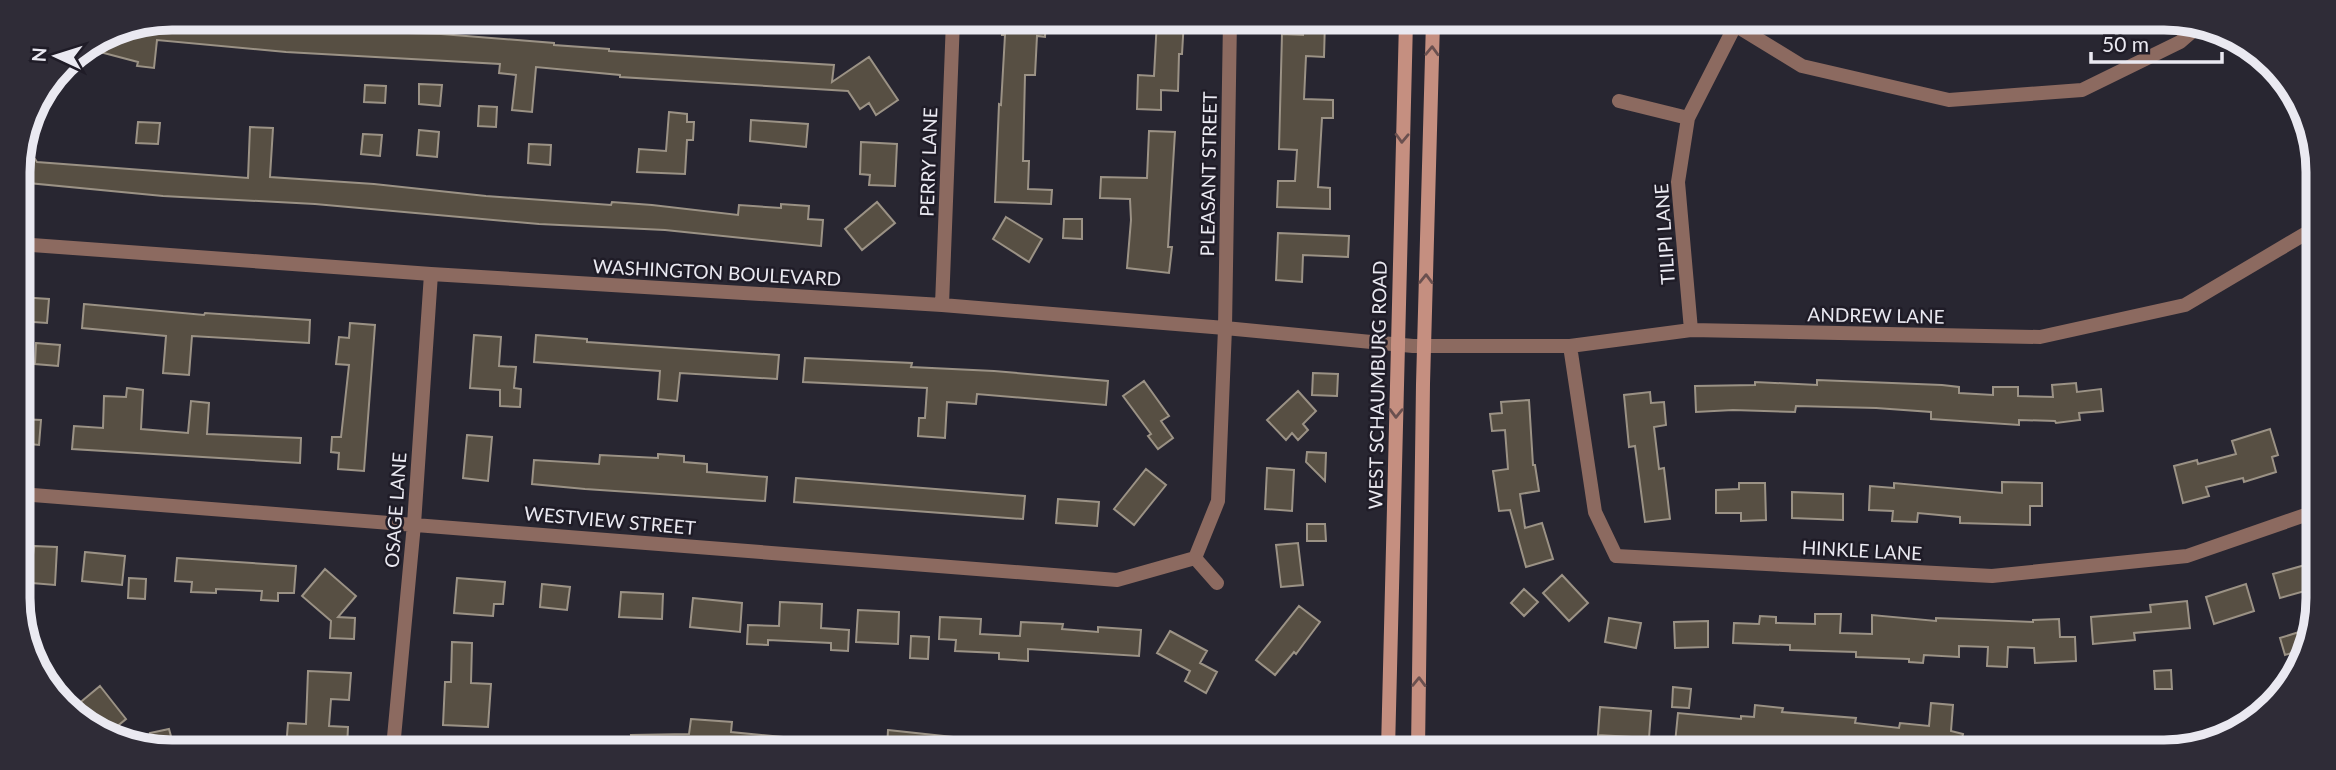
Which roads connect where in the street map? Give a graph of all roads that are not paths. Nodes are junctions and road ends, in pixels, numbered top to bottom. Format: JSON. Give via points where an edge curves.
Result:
{"nodes":[{"id":1,"x":953,"y":30,"type":"edge"},
{"id":2,"x":1230,"y":30,"type":"edge"},
{"id":3,"x":1406,"y":30,"type":"edge"},
{"id":4,"x":1433,"y":30,"type":"edge"},
{"id":5,"x":1733,"y":30,"type":"edge"},
{"id":6,"x":1745,"y":30,"type":"edge"},
{"id":7,"x":2191,"y":33,"type":"edge"},
{"id":8,"x":1619,"y":101,"type":"dead end"},
{"id":9,"x":1688,"y":118,"type":"junction"},
{"id":10,"x":2306,"y":233,"type":"edge"},
{"id":11,"x":30,"y":245,"type":"edge"},
{"id":12,"x":431,"y":274,"type":"junction"},
{"id":13,"x":942,"y":305,"type":"junction"},
{"id":14,"x":1224,"y":328,"type":"junction"},
{"id":15,"x":1691,"y":330,"type":"junction"},
{"id":16,"x":1397,"y":345,"type":"junction"},
{"id":17,"x":1570,"y":346,"type":"junction"},
{"id":18,"x":1419,"y":347,"type":"junction"},
{"id":19,"x":30,"y":495,"type":"edge"},
{"id":20,"x":2306,"y":515,"type":"edge"},
{"id":21,"x":414,"y":524,"type":"junction"},
{"id":22,"x":1195,"y":558,"type":"junction"},
{"id":23,"x":1217,"y":583,"type":"dead end"},
{"id":24,"x":394,"y":740,"type":"edge"},
{"id":25,"x":1388,"y":740,"type":"edge"},
{"id":26,"x":1418,"y":740,"type":"edge"}],
"edges":[{"from":1,"to":13,"type":"street","name":"PERRY LANE"},
{"from":2,"to":14,"type":"street","name":"PLEASANT STREET"},
{"from":3,"to":16,"type":"main road","name":"WEST SCHAUMBURG ROAD","one_way":true},
{"from":18,"to":4,"type":"main road","one_way":true},
{"from":5,"to":9,"type":"street","name":"TILIPI LANE"},
{"from":6,"to":7,"type":"street","via":[[1802,66],[1949,100],[2082,90]]},
{"from":8,"to":9,"type":"street"},
{"from":9,"to":15,"type":"street","name":"TILIPI LANE","via":[[1678,182]]},
{"from":10,"to":15,"type":"street","name":"ANDREW LANE","via":[[2185,305],[2040,337]]},
{"from":11,"to":12,"type":"street","name":"WASHINGTON BOULEVARD"},
{"from":12,"to":13,"type":"street","name":"WASHINGTON BOULEVARD"},
{"from":12,"to":21,"type":"street","name":"OSAGE LANE"},
{"from":13,"to":14,"type":"street","name":"WASHINGTON BOULEVARD"},
{"from":14,"to":16,"type":"street","name":"WASHINGTON BOULEVARD"},
{"from":14,"to":22,"type":"street","via":[[1218,501]]},
{"from":15,"to":17,"type":"street","name":"ANDREW LANE"},
{"from":16,"to":18,"type":"street","name":"WASHINGTON BOULEVARD"},
{"from":16,"to":25,"type":"main road","name":"WEST SCHAUMBURG ROAD","one_way":true},
{"from":17,"to":18,"type":"street","name":"ANDREW LANE"},
{"from":17,"to":20,"type":"street","name":"HINKLE LANE","via":[[1595,512],[1616,556],[1992,576],[2187,556]]},
{"from":26,"to":18,"type":"main road","one_way":true},
{"from":19,"to":21,"type":"street","name":"WESTVIEW STREET"},
{"from":21,"to":22,"type":"street","name":"WESTVIEW STREET","via":[[1117,580]]},
{"from":21,"to":24,"type":"street","name":"OSAGE LANE"},
{"from":22,"to":23,"type":"street"}]}
